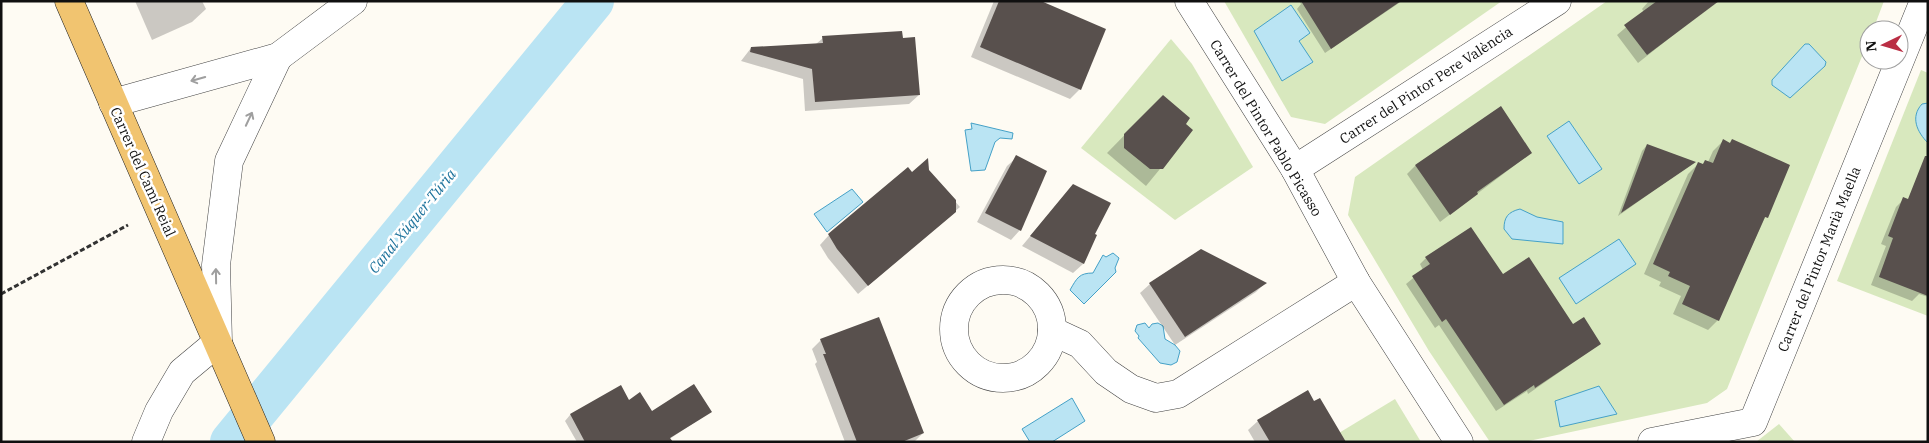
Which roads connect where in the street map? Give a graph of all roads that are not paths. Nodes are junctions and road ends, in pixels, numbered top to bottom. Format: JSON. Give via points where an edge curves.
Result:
{"nodes":[{"id":1,"x":69,"y":1,"type":"edge"},
{"id":2,"x":353,"y":1,"type":"edge"},
{"id":3,"x":1189,"y":1,"type":"edge"},
{"id":4,"x":1557,"y":1,"type":"edge"},
{"id":5,"x":1924,"y":1,"type":"edge"},
{"id":6,"x":278,"y":57,"type":"junction"},
{"id":7,"x":113,"y":103,"type":"junction"},
{"id":8,"x":1295,"y":169,"type":"junction"},
{"id":9,"x":1356,"y":282,"type":"junction"},
{"id":10,"x":1052,"y":330,"type":"dead end"},
{"id":11,"x":222,"y":352,"type":"junction"},
{"id":12,"x":146,"y":442,"type":"edge"},
{"id":13,"x":261,"y":442,"type":"edge"},
{"id":14,"x":1459,"y":442,"type":"edge"},
{"id":15,"x":1652,"y":442,"type":"edge"}],
"edges":[{"from":1,"to":7,"type":"main road","name":"Carrer del Camí Reial"},
{"from":2,"to":6,"type":"street"},
{"from":3,"to":8,"type":"street","name":"Carrer del Pintor Pablo Picasso"},
{"from":4,"to":8,"type":"street","name":"Carrer del Pintor Pere València"},
{"from":5,"to":15,"type":"street","name":"Carrer del Pintor Marià Maella","via":[[1753,422]]},
{"from":6,"to":7,"type":"street","one_way":true},
{"from":11,"to":6,"type":"street","one_way":true,"via":[[216,265],[229,162]]},
{"from":7,"to":11,"type":"main road","name":"Carrer del Camí Reial"},
{"from":8,"to":9,"type":"street","name":"Carrer del Pintor Pablo Picasso"},
{"from":9,"to":10,"type":"street","via":[[1178,394],[1156,398],[1132,389],[1106,372],[1080,344]]},
{"from":9,"to":14,"type":"street","name":"Carrer del Pintor Pablo Picasso"},
{"from":11,"to":12,"type":"street","via":[[182,372],[159,411]]},
{"from":11,"to":13,"type":"main road","name":"Carrer del Camí Reial"}]}
